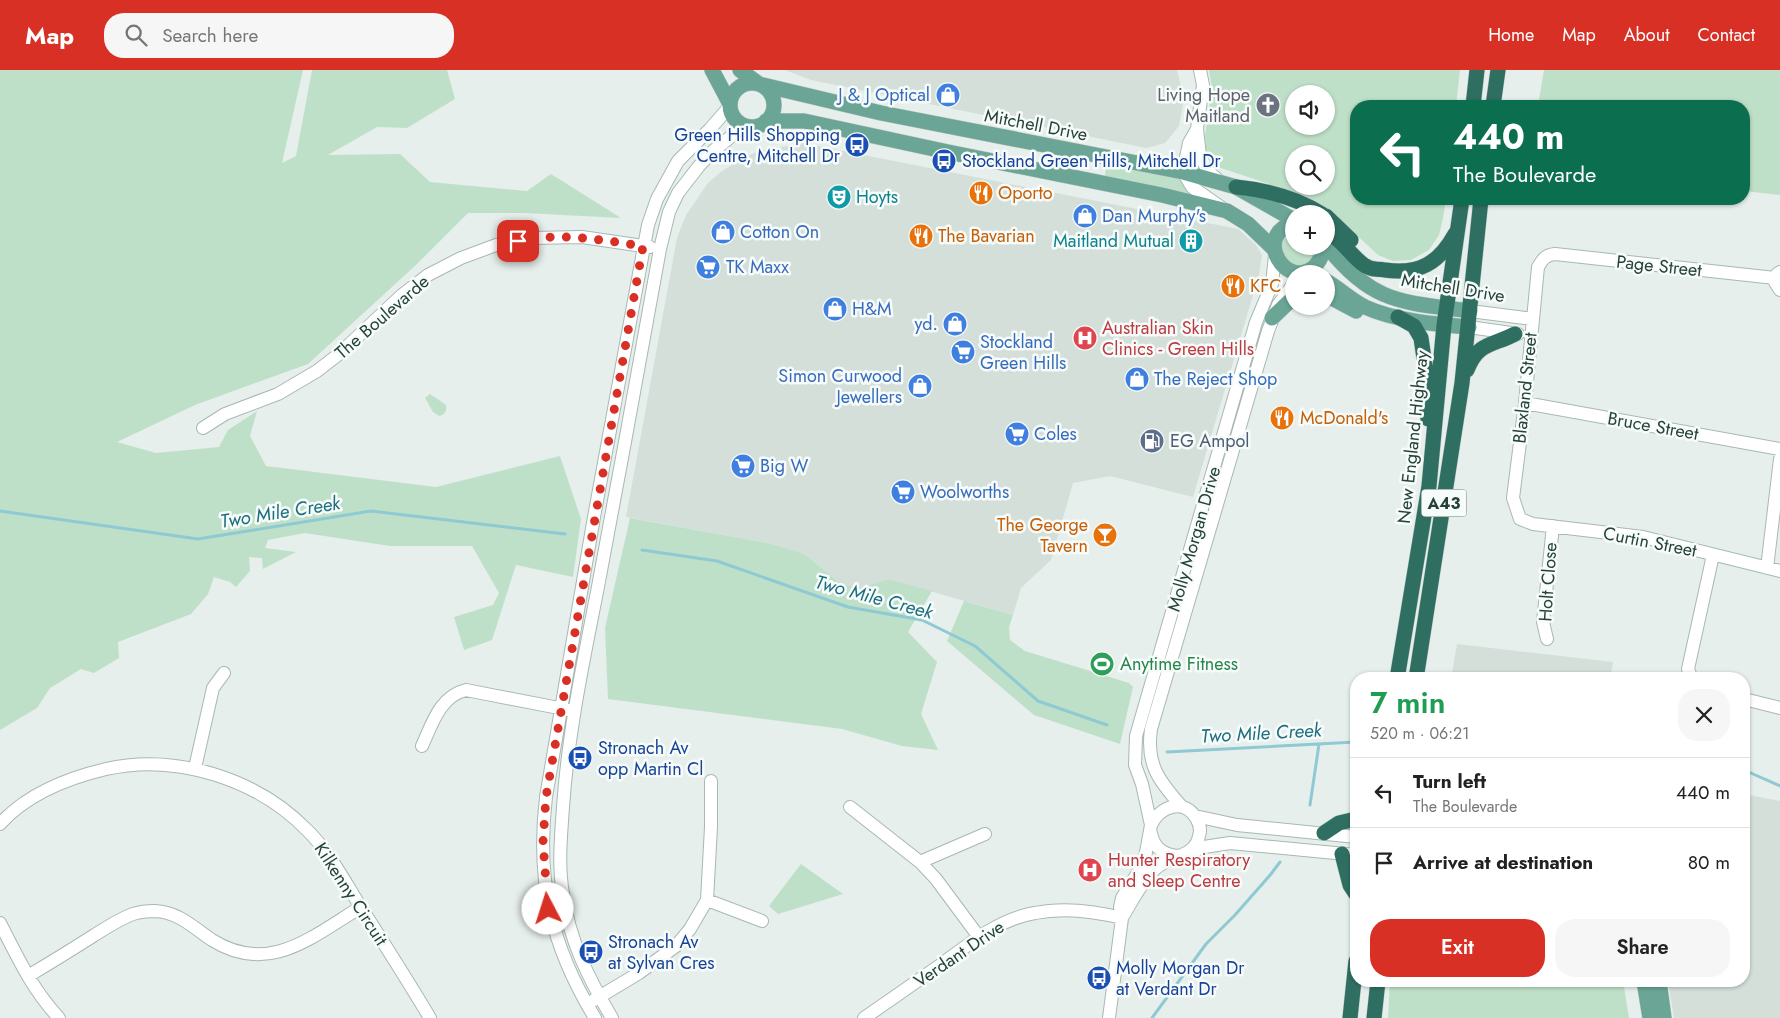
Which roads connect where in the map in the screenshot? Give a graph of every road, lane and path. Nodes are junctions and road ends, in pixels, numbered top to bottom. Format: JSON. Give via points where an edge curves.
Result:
{"nodes":[{"id":1,"x":712,"y":70,"type":"edge"},
{"id":2,"x":740,"y":70,"type":"edge"},
{"id":3,"x":1200,"y":70,"type":"edge"},
{"id":4,"x":1477,"y":70,"type":"edge"},
{"id":5,"x":1498,"y":70,"type":"edge"},
{"id":6,"x":761,"y":85,"type":"junction"},
{"id":7,"x":1474,"y":100,"type":"edge"},
{"id":8,"x":1494,"y":100,"type":"edge"},
{"id":9,"x":730,"y":105,"type":"junction"},
{"id":10,"x":766,"y":122,"type":"junction"},
{"id":11,"x":745,"y":125,"type":"junction"},
{"id":12,"x":1197,"y":129,"type":"junction"},
{"id":13,"x":1183,"y":172,"type":"junction"},
{"id":14,"x":1219,"y":181,"type":"junction"},
{"id":15,"x":1236,"y":187,"type":"junction"},
{"id":16,"x":1305,"y":205,"type":"edge"},
{"id":17,"x":1461,"y":205,"type":"edge"},
{"id":18,"x":1480,"y":205,"type":"edge"},
{"id":19,"x":1227,"y":211,"type":"junction"},
{"id":20,"x":1285,"y":217,"type":"edge"},
{"id":21,"x":1335,"y":224,"type":"edge"},
{"id":22,"x":1285,"y":226,"type":"edge"},
{"id":23,"x":1458,"y":228,"type":"junction"},
{"id":24,"x":1335,"y":238,"type":"edge"},
{"id":25,"x":643,"y":246,"type":"junction"},
{"id":26,"x":660,"y":249,"type":"junction"},
{"id":27,"x":1275,"y":252,"type":"junction"},
{"id":28,"x":1334,"y":255,"type":"edge"},
{"id":29,"x":1544,"y":257,"type":"joint"},
{"id":30,"x":1285,"y":267,"type":"edge"},
{"id":31,"x":1384,"y":269,"type":"junction"},
{"id":32,"x":1778,"y":275,"type":"edge"},
{"id":33,"x":1335,"y":287,"type":"edge"},
{"id":34,"x":1780,"y":290,"type":"edge"},
{"id":35,"x":1285,"y":297,"type":"edge"},
{"id":36,"x":1335,"y":300,"type":"edge"},
{"id":37,"x":1285,"y":306,"type":"edge"},
{"id":38,"x":1446,"y":308,"type":"junction"},
{"id":39,"x":1377,"y":311,"type":"junction"},
{"id":40,"x":1470,"y":311,"type":"junction"},
{"id":41,"x":1398,"y":317,"type":"junction"},
{"id":42,"x":1272,"y":318,"type":"junction"},
{"id":43,"x":1533,"y":319,"type":"junction"},
{"id":44,"x":1444,"y":325,"type":"junction"},
{"id":45,"x":1469,"y":328,"type":"junction"},
{"id":46,"x":1515,"y":334,"type":"junction"},
{"id":47,"x":1531,"y":336,"type":"junction"},
{"id":48,"x":1462,"y":383,"type":"junction"},
{"id":49,"x":1525,"y":403,"type":"junction"},
{"id":50,"x":203,"y":428,"type":"dead end"},
{"id":51,"x":1780,"y":449,"type":"edge"},
{"id":52,"x":1432,"y":450,"type":"junction"},
{"id":53,"x":1780,"y":459,"type":"edge"},
{"id":54,"x":1520,"y":519,"type":"joint"},
{"id":55,"x":1553,"y":526,"type":"junction"},
{"id":56,"x":1713,"y":555,"type":"junction"},
{"id":57,"x":1774,"y":569,"type":"edge"},
{"id":58,"x":1547,"y":639,"type":"dead end"},
{"id":59,"x":1398,"y":672,"type":"edge"},
{"id":60,"x":1417,"y":672,"type":"edge"},
{"id":61,"x":1689,"y":672,"type":"edge"},
{"id":62,"x":224,"y":673,"type":"dead end"},
{"id":63,"x":1750,"y":700,"type":"edge"},
{"id":64,"x":1780,"y":708,"type":"edge"},
{"id":65,"x":568,"y":710,"type":"junction"},
{"id":66,"x":422,"y":746,"type":"dead end"},
{"id":67,"x":195,"y":768,"type":"junction"},
{"id":68,"x":710,"y":781,"type":"dead end"},
{"id":69,"x":1182,"y":807,"type":"junction"},
{"id":70,"x":850,"y":808,"type":"dead end"},
{"id":71,"x":1195,"y":816,"type":"junction"},
{"id":72,"x":1350,"y":820,"type":"edge"},
{"id":73,"x":0,"y":824,"type":"edge"},
{"id":74,"x":1151,"y":829,"type":"junction"},
{"id":75,"x":985,"y":834,"type":"dead end"},
{"id":76,"x":1324,"y":834,"type":"junction"},
{"id":77,"x":1350,"y":836,"type":"edge"},
{"id":78,"x":1349,"y":854,"type":"edge"},
{"id":79,"x":1183,"y":855,"type":"junction"},
{"id":80,"x":920,"y":862,"type":"junction"},
{"id":81,"x":1350,"y":885,"type":"edge"},
{"id":82,"x":707,"y":900,"type":"junction"},
{"id":83,"x":361,"y":907,"type":"junction"},
{"id":84,"x":1122,"y":918,"type":"junction"},
{"id":85,"x":762,"y":921,"type":"dead end"},
{"id":86,"x":0,"y":923,"type":"edge"},
{"id":87,"x":979,"y":937,"type":"junction"},
{"id":88,"x":28,"y":976,"type":"junction"},
{"id":89,"x":1353,"y":987,"type":"edge"},
{"id":90,"x":1377,"y":987,"type":"edge"},
{"id":91,"x":1645,"y":987,"type":"edge"},
{"id":92,"x":1660,"y":987,"type":"edge"},
{"id":93,"x":600,"y":996,"type":"junction"},
{"id":94,"x":586,"y":1004,"type":"junction"},
{"id":95,"x":59,"y":1018,"type":"edge"},
{"id":96,"x":430,"y":1018,"type":"edge"},
{"id":97,"x":595,"y":1018,"type":"edge"},
{"id":98,"x":612,"y":1018,"type":"edge"},
{"id":99,"x":864,"y":1018,"type":"edge"},
{"id":100,"x":1109,"y":1018,"type":"edge"},
{"id":101,"x":1350,"y":1018,"type":"edge"},
{"id":102,"x":1374,"y":1018,"type":"edge"},
{"id":103,"x":1650,"y":1018,"type":"edge"},
{"id":104,"x":1664,"y":1018,"type":"edge"}],
"edges":[{"from":1,"to":9,"type":"main road"},
{"from":2,"to":6,"type":"main road","name":"Mitchell Drive"},
{"from":3,"to":12,"type":"street","via":[[1203,85]]},
{"from":4,"to":7,"type":"highway"},
{"from":5,"to":8,"type":"highway"},
{"from":6,"to":9,"type":"main road","via":[[747,83],[740,87],[732,96]]},
{"from":6,"to":10,"type":"main road","via":[[769,91],[774,103],[772,115]]},
{"from":6,"to":13,"type":"main road","name":"Mitchell Drive","via":[[881,113]]},
{"from":9,"to":11,"type":"main road","via":[[735,118]]},
{"from":9,"to":25,"type":"street","via":[[685,152],[667,178],[657,198]]},
{"from":10,"to":11,"type":"main road","via":[[759,126]]},
{"from":10,"to":19,"type":"main road","via":[[804,121]]},
{"from":11,"to":26,"type":"street","via":[[706,159],[678,193],[669,212]]},
{"from":12,"to":13,"type":"street","via":[[1189,143]]},
{"from":12,"to":14,"type":"street","via":[[1203,164]]},
{"from":13,"to":14,"type":"main road","name":"Mitchell Drive"},
{"from":13,"to":19,"type":"street","via":[[1192,187]]},
{"from":14,"to":15,"type":"main road","name":"Mitchell Drive"},
{"from":15,"to":16,"type":"highway","via":[[1278,194]]},
{"from":15,"to":20,"type":"main road","name":"Mitchell Drive"},
{"from":17,"to":23,"type":"highway","name":"New England Highway","number":"A43"},
{"from":18,"to":40,"type":"highway","name":"New England Highway","number":"A43"},
{"from":19,"to":27,"type":"main road","via":[[1248,224]]},
{"from":21,"to":31,"type":"highway"},
{"from":22,"to":27,"type":"main road","via":[[1276,236]]},
{"from":23,"to":31,"type":"highway","via":[[1444,251],[1425,266],[1403,272]]},
{"from":23,"to":38,"type":"highway","name":"New England Highway","number":"A43"},
{"from":24,"to":31,"type":"highway","via":[[1362,264],[1372,270]]},
{"from":25,"to":26,"type":"street","name":"The Boulevarde"},
{"from":25,"to":50,"type":"street","name":"The Boulevarde","via":[[582,237],[532,238],[496,245],[461,258],[428,275],[402,295],[317,371],[278,394],[225,414]]},
{"from":25,"to":65,"type":"street"},
{"from":26,"to":65,"type":"street","via":[[611,519]]},
{"from":27,"to":30,"type":"main road"},
{"from":27,"to":74,"type":"street","name":"Molly Morgan Drive","via":[[1272,284],[1254,331],[1136,736],[1135,765]]},
{"from":28,"to":38,"type":"main road","name":"Mitchell Drive","via":[[1350,272],[1384,296]]},
{"from":29,"to":32,"type":"street","name":"Page Street","via":[[1555,254]]},
{"from":29,"to":43,"type":"street","name":"Blaxland Street","via":[[1538,267]]},
{"from":32,"to":34,"type":"street","via":[[1776,285]]},
{"from":33,"to":39,"type":"main road","name":"Mitchell Drive","via":[[1354,301]]},
{"from":35,"to":42,"type":"street","name":"Molly Morgan Drive"},
{"from":36,"to":39,"type":"main road","via":[[1355,311]]},
{"from":37,"to":42,"type":"main road"},
{"from":38,"to":40,"type":"main road","name":"Mitchell Drive"},
{"from":38,"to":44,"type":"highway","name":"New England Highway","number":"A43"},
{"from":39,"to":41,"type":"main road","name":"Mitchell Drive"},
{"from":40,"to":43,"type":"street","name":"Mitchell Drive"},
{"from":40,"to":45,"type":"highway","name":"New England Highway","number":"A43"},
{"from":41,"to":44,"type":"main road","name":"Mitchell Drive"},
{"from":41,"to":52,"type":"highway","via":[[1414,326],[1420,338]]},
{"from":42,"to":69,"type":"street","name":"Molly Morgan Drive","via":[[1151,730],[1151,761],[1159,780]]},
{"from":43,"to":47,"type":"street","name":"Blaxland Street"},
{"from":44,"to":45,"type":"main road","name":"Mitchell Drive"},
{"from":44,"to":52,"type":"highway","name":"New England Highway","number":"A43"},
{"from":45,"to":46,"type":"street","name":"Mitchell Drive"},
{"from":45,"to":48,"type":"highway","name":"New England Highway","number":"A43"},
{"from":46,"to":47,"type":"street","name":"Mitchell Drive"},
{"from":46,"to":48,"type":"highway","via":[[1480,348]]},
{"from":47,"to":49,"type":"street","name":"Blaxland Street"},
{"from":48,"to":60,"type":"highway","name":"New England Highway","number":"A43"},
{"from":49,"to":51,"type":"street","name":"Bruce Street"},
{"from":49,"to":54,"type":"street","name":"Blaxland Street","via":[[1513,498]]},
{"from":52,"to":59,"type":"highway","name":"New England Highway","number":"A43"},
{"from":53,"to":57,"type":"street"},
{"from":54,"to":55,"type":"street","name":"Curtin Street"},
{"from":55,"to":56,"type":"street","name":"Curtin Street","via":[[1643,537]]},
{"from":55,"to":58,"type":"street","name":"Holt Close","via":[[1543,622]]},
{"from":56,"to":57,"type":"street","name":"Curtin Street"},
{"from":56,"to":61,"type":"street"},
{"from":62,"to":67,"type":"street","via":[[213,688]]},
{"from":63,"to":64,"type":"street"},
{"from":65,"to":66,"type":"street","via":[[466,690],[457,692],[436,714]]},
{"from":65,"to":93,"type":"street","via":[[559,856],[563,894],[571,934],[583,966]]},
{"from":65,"to":94,"type":"street","via":[[544,816],[544,860],[548,909],[555,936]]},
{"from":67,"to":73,"type":"street","name":"Kilkenny Circuit","via":[[123,765],[84,774],[42,792],[12,810]]},
{"from":67,"to":83,"type":"street","name":"Kilkenny Circuit","via":[[234,781],[272,801],[308,830],[334,862]]},
{"from":68,"to":82,"type":"street"},
{"from":69,"to":71,"type":"street","name":"Molly Morgan Drive"},
{"from":69,"to":74,"type":"street","via":[[1166,808],[1154,818]]},
{"from":70,"to":80,"type":"street"},
{"from":71,"to":76,"type":"street","via":[[1232,824]]},
{"from":71,"to":79,"type":"street","name":"Molly Morgan Drive","via":[[1200,832],[1198,841]]},
{"from":72,"to":76,"type":"highway","via":[[1339,823]]},
{"from":74,"to":79,"type":"street","name":"Molly Morgan Drive","via":[[1156,847],[1162,852],[1170,856]]},
{"from":74,"to":84,"type":"street","name":"Molly Morgan Drive","via":[[1144,863],[1122,898]]},
{"from":75,"to":80,"type":"street"},
{"from":76,"to":77,"type":"street"},
{"from":78,"to":79,"type":"street","via":[[1230,843],[1204,847]]},
{"from":78,"to":81,"type":"highway"},
{"from":79,"to":84,"type":"street","name":"Molly Morgan Drive","via":[[1165,861],[1150,875]]},
{"from":80,"to":87,"type":"street"},
{"from":82,"to":85,"type":"street"},
{"from":82,"to":93,"type":"street","via":[[690,930],[676,946]]},
{"from":83,"to":88,"type":"street","via":[[302,943],[278,953],[253,955],[212,940],[178,916],[155,911],[134,913]]},
{"from":83,"to":96,"type":"street","name":"Kilkenny Circuit"},
{"from":84,"to":87,"type":"street","name":"Verdant Drive","via":[[1099,912],[1060,910],[1034,913],[1009,920]]},
{"from":84,"to":100,"type":"street","name":"Molly Morgan Drive"},
{"from":86,"to":88,"type":"street"},
{"from":87,"to":99,"type":"street","name":"Verdant Drive"},
{"from":88,"to":95,"type":"street"},
{"from":89,"to":101,"type":"highway"},
{"from":90,"to":102,"type":"highway"},
{"from":91,"to":103,"type":"main road"},
{"from":92,"to":104,"type":"main road"},
{"from":93,"to":94,"type":"street"},
{"from":93,"to":98,"type":"street"},
{"from":94,"to":97,"type":"street"}]}
